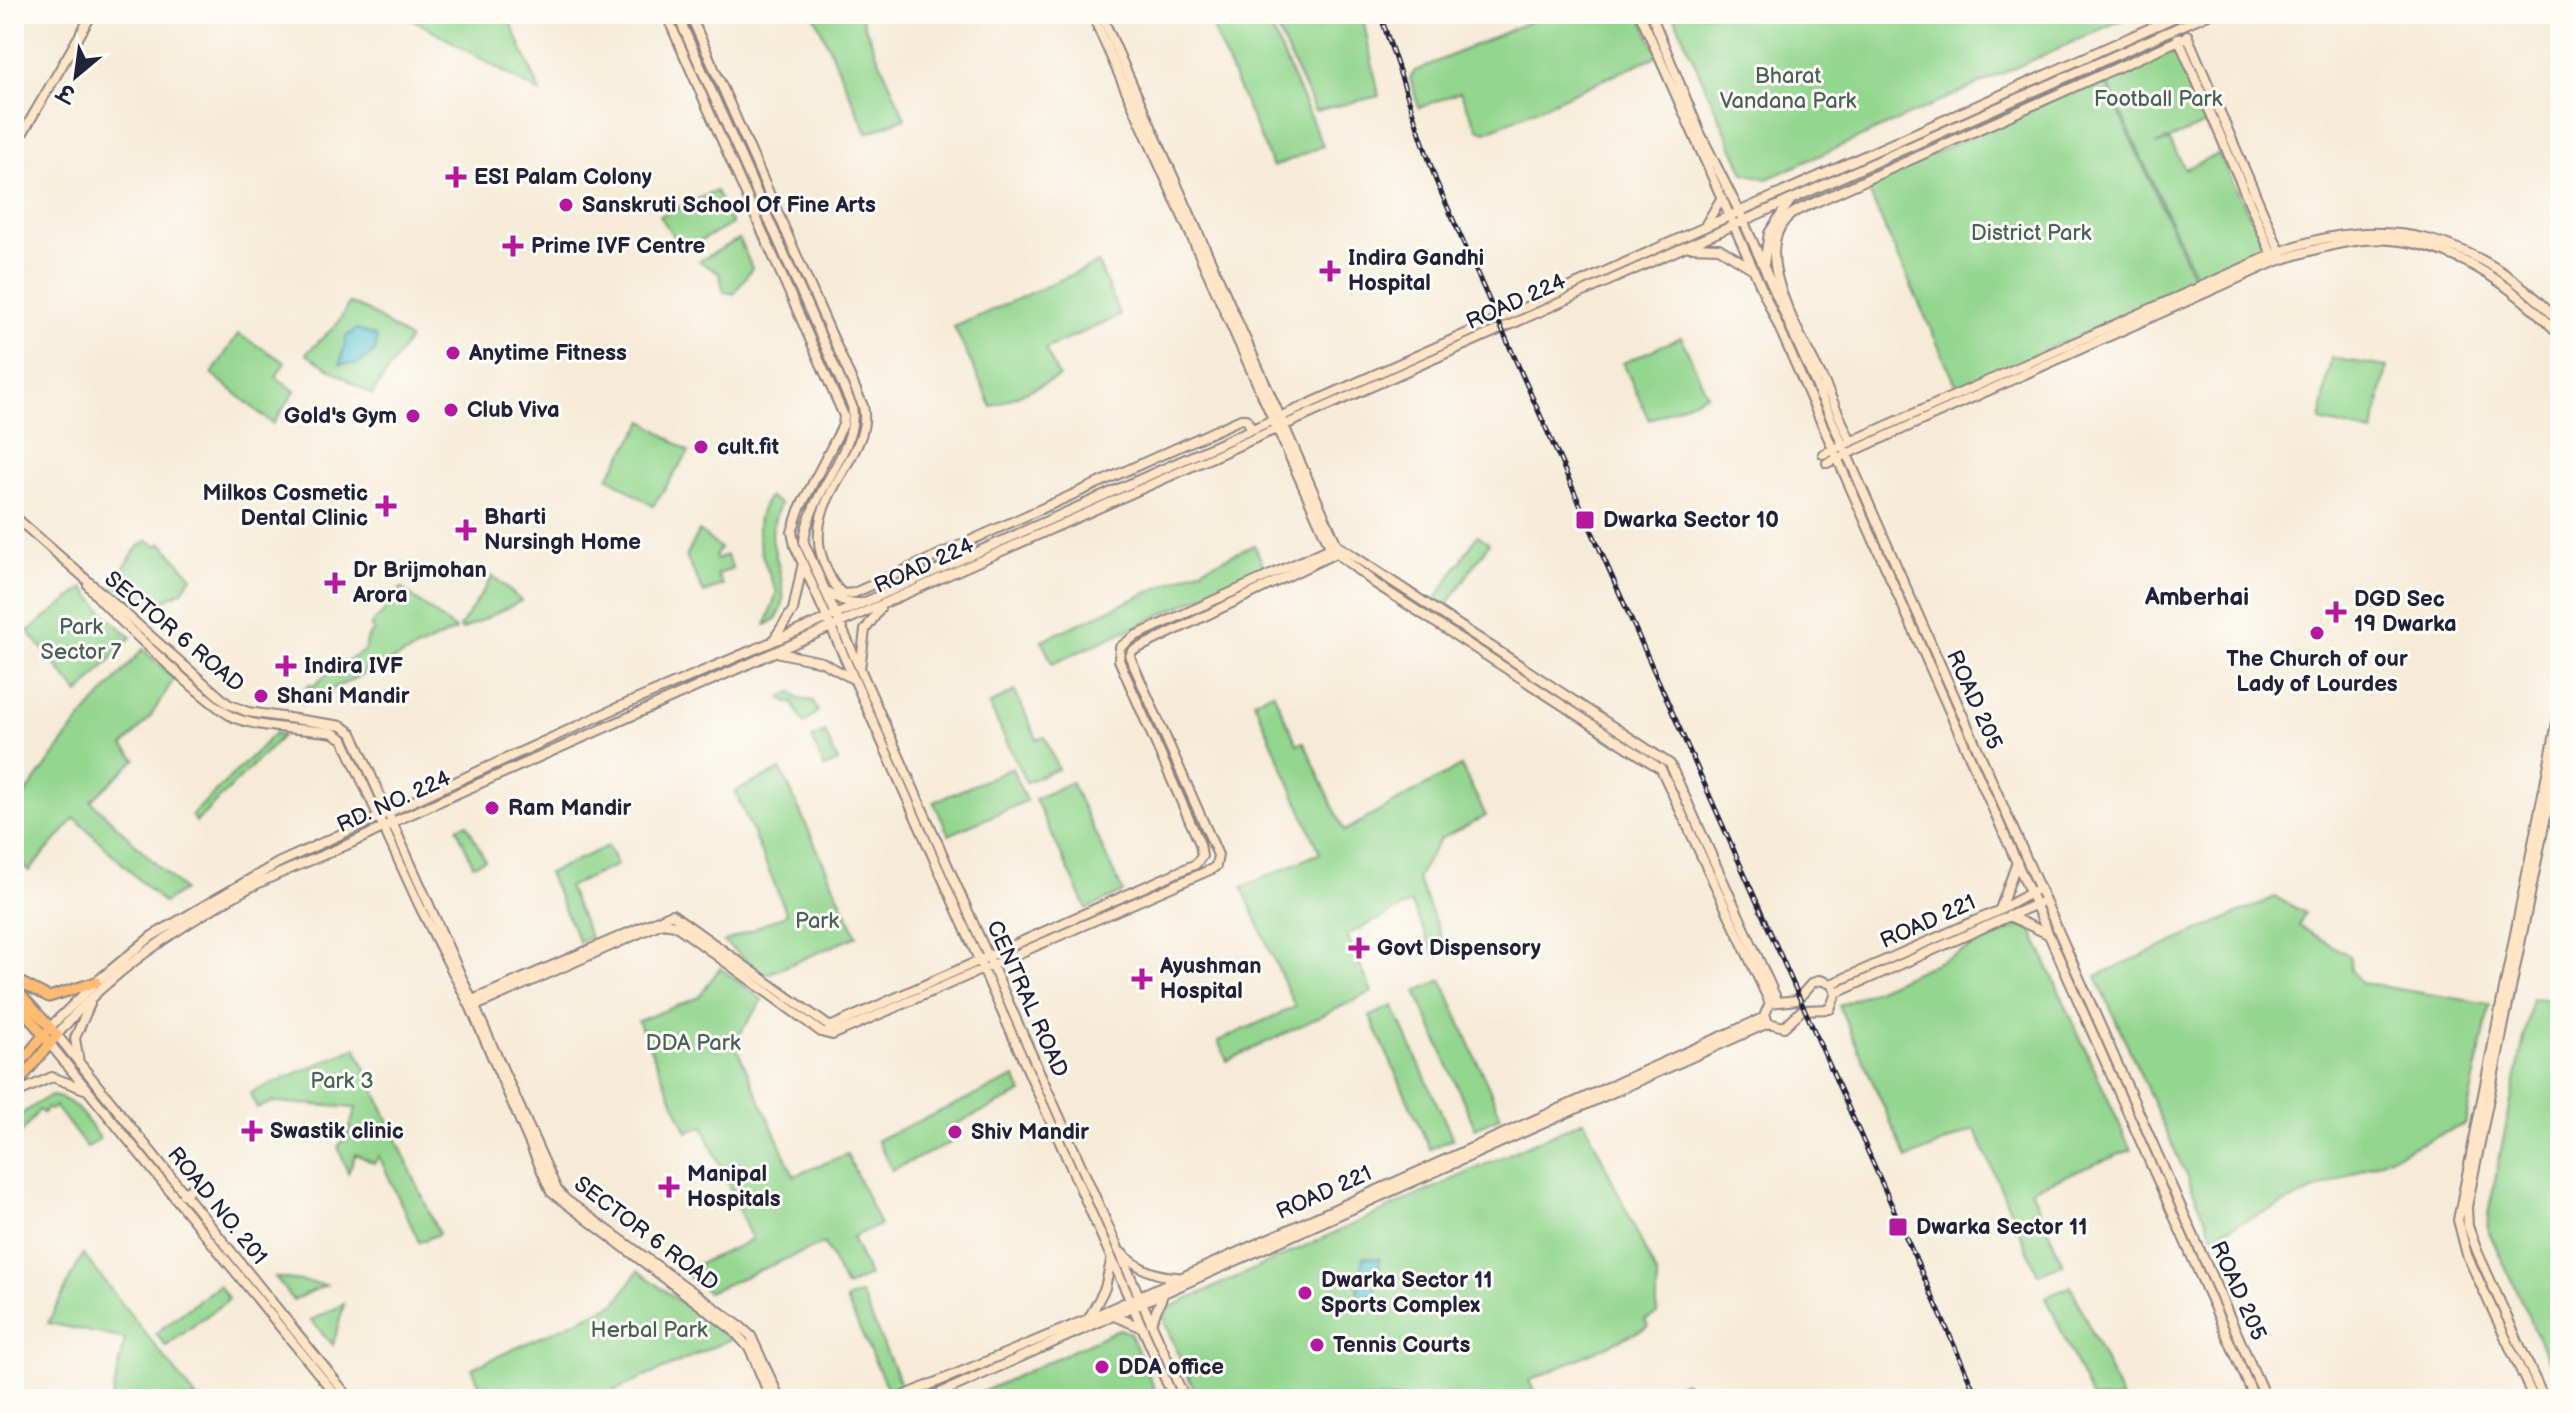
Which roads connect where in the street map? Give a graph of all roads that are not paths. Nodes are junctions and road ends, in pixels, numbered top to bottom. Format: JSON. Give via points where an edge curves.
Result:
{"nodes":[{"id":1,"x":92,"y":14,"type":"edge"},
{"id":2,"x":666,"y":14,"type":"edge"},
{"id":3,"x":677,"y":14,"type":"edge"},
{"id":4,"x":690,"y":14,"type":"edge"},
{"id":5,"x":1092,"y":14,"type":"edge"},
{"id":6,"x":1101,"y":14,"type":"edge"},
{"id":7,"x":1640,"y":14,"type":"edge"},
{"id":8,"x":1651,"y":14,"type":"edge"},
{"id":9,"x":2208,"y":14,"type":"edge"},
{"id":10,"x":2177,"y":21,"type":"edge"},
{"id":11,"x":2184,"y":39,"type":"junction"},
{"id":12,"x":716,"y":112,"type":"junction"},
{"id":13,"x":720,"y":122,"type":"junction"},
{"id":14,"x":14,"y":148,"type":"edge"},
{"id":15,"x":1722,"y":197,"type":"junction"},
{"id":16,"x":1791,"y":200,"type":"junction"},
{"id":17,"x":1735,"y":213,"type":"junction"},
{"id":18,"x":1739,"y":223,"type":"junction"},
{"id":19,"x":1703,"y":227,"type":"junction"},
{"id":20,"x":1683,"y":247,"type":"junction"},
{"id":21,"x":2277,"y":257,"type":"junction"},
{"id":22,"x":1754,"y":270,"type":"junction"},
{"id":23,"x":1764,"y":271,"type":"junction"},
{"id":24,"x":2560,"y":322,"type":"edge"},
{"id":25,"x":2560,"y":335,"type":"edge"},
{"id":26,"x":1825,"y":384,"type":"junction"},
{"id":27,"x":1819,"y":395,"type":"junction"},
{"id":28,"x":1278,"y":423,"type":"junction"},
{"id":29,"x":1252,"y":429,"type":"junction"},
{"id":30,"x":1851,"y":442,"type":"junction"},
{"id":31,"x":1839,"y":452,"type":"junction"},
{"id":32,"x":1825,"y":458,"type":"dead end"},
{"id":33,"x":14,"y":516,"type":"edge"},
{"id":34,"x":1336,"y":550,"type":"junction"},
{"id":35,"x":803,"y":564,"type":"junction"},
{"id":36,"x":866,"y":586,"type":"junction"},
{"id":37,"x":824,"y":589,"type":"junction"},
{"id":38,"x":872,"y":599,"type":"junction"},
{"id":39,"x":863,"y":603,"type":"junction"},
{"id":40,"x":887,"y":603,"type":"junction"},
{"id":41,"x":836,"y":615,"type":"junction"},
{"id":42,"x":832,"y":624,"type":"junction"},
{"id":43,"x":771,"y":642,"type":"junction"},
{"id":44,"x":775,"y":653,"type":"junction"},
{"id":45,"x":857,"y":676,"type":"junction"},
{"id":46,"x":2560,"y":708,"type":"edge"},
{"id":47,"x":2560,"y":746,"type":"edge"},
{"id":48,"x":387,"y":820,"type":"junction"},
{"id":49,"x":2537,"y":838,"type":"junction"},
{"id":50,"x":2017,"y":861,"type":"junction"},
{"id":51,"x":287,"y":871,"type":"junction"},
{"id":52,"x":292,"y":882,"type":"dead end"},
{"id":53,"x":2035,"y":890,"type":"junction"},
{"id":54,"x":2040,"y":903,"type":"junction"},
{"id":55,"x":2000,"y":910,"type":"junction"},
{"id":56,"x":2009,"y":916,"type":"junction"},
{"id":57,"x":2049,"y":934,"type":"junction"},
{"id":58,"x":985,"y":958,"type":"junction"},
{"id":59,"x":989,"y":968,"type":"junction"},
{"id":60,"x":14,"y":979,"type":"edge"},
{"id":61,"x":96,"y":982,"type":"junction"},
{"id":62,"x":1831,"y":984,"type":"junction"},
{"id":63,"x":14,"y":987,"type":"edge"},
{"id":64,"x":1836,"y":993,"type":"junction"},
{"id":65,"x":14,"y":998,"type":"edge"},
{"id":66,"x":91,"y":999,"type":"junction"},
{"id":67,"x":1773,"y":1002,"type":"junction"},
{"id":68,"x":472,"y":1004,"type":"junction"},
{"id":69,"x":1766,"y":1020,"type":"junction"},
{"id":70,"x":54,"y":1031,"type":"junction"},
{"id":71,"x":46,"y":1040,"type":"junction"},
{"id":72,"x":79,"y":1065,"type":"junction"},
{"id":73,"x":14,"y":1071,"type":"edge"},
{"id":74,"x":14,"y":1088,"type":"edge"},
{"id":75,"x":88,"y":1091,"type":"junction"},
{"id":76,"x":14,"y":1094,"type":"edge"},
{"id":77,"x":195,"y":1186,"type":"dead end"},
{"id":78,"x":183,"y":1194,"type":"junction"},
{"id":79,"x":1118,"y":1250,"type":"junction"},
{"id":80,"x":1112,"y":1259,"type":"junction"},
{"id":81,"x":1182,"y":1277,"type":"junction"},
{"id":82,"x":1164,"y":1295,"type":"junction"},
{"id":83,"x":1137,"y":1301,"type":"junction"},
{"id":84,"x":1114,"y":1316,"type":"junction"},
{"id":85,"x":1088,"y":1319,"type":"junction"},
{"id":86,"x":1147,"y":1326,"type":"junction"},
{"id":87,"x":339,"y":1399,"type":"edge"},
{"id":88,"x":350,"y":1399,"type":"edge"},
{"id":89,"x":771,"y":1399,"type":"edge"},
{"id":90,"x":780,"y":1399,"type":"edge"},
{"id":91,"x":896,"y":1399,"type":"edge"},
{"id":92,"x":927,"y":1399,"type":"edge"},
{"id":93,"x":1174,"y":1399,"type":"edge"},
{"id":94,"x":1185,"y":1399,"type":"edge"},
{"id":95,"x":2255,"y":1399,"type":"edge"},
{"id":96,"x":2266,"y":1399,"type":"edge"},
{"id":97,"x":2534,"y":1399,"type":"edge"},
{"id":98,"x":2544,"y":1399,"type":"edge"}],
"edges":[{"from":1,"to":14,"type":"main road"},
{"from":2,"to":12,"type":"main road"},
{"from":3,"to":12,"type":"main road"},
{"from":4,"to":36,"type":"main road","via":[[863,406],[862,429],[820,517],[818,541],[839,590],[850,594]]},
{"from":5,"to":28,"type":"main road"},
{"from":6,"to":28,"type":"main road"},
{"from":7,"to":15,"type":"main road","name":"ROAD 205"},
{"from":8,"to":17,"type":"main road","name":"ROAD 205"},
{"from":9,"to":10,"type":"main road","name":"ROAD 224"},
{"from":10,"to":11,"type":"main road"},
{"from":10,"to":16,"type":"main road","name":"ROAD 224"},
{"from":10,"to":17,"type":"main road","name":"ROAD 224"},
{"from":11,"to":21,"type":"main road"},
{"from":11,"to":26,"type":"main road","via":[[1783,220],[1775,236],[1773,266]]},
{"from":12,"to":13,"type":"main road"},
{"from":13,"to":35,"type":"main road","name":"CENTRAL ROAD","via":[[844,416],[795,520],[792,532]]},
{"from":13,"to":37,"type":"main road","via":[[852,406],[852,429],[804,528],[804,543]]},
{"from":15,"to":17,"type":"main road","name":"ROAD 205"},
{"from":15,"to":19,"type":"main road"},
{"from":16,"to":18,"type":"main road","name":"ROAD 224"},
{"from":16,"to":23,"type":"main road","via":[[1769,233]]},
{"from":17,"to":18,"type":"main road","name":"ROAD 205"},
{"from":17,"to":19,"type":"main road","name":"ROAD 224"},
{"from":18,"to":20,"type":"main road","name":"ROAD 224"},
{"from":18,"to":22,"type":"main road","name":"ROAD 205"},
{"from":18,"to":23,"type":"main road","name":"ROAD 205"},
{"from":19,"to":28,"type":"main road","name":"ROAD 224"},
{"from":20,"to":22,"type":"main road","via":[[1719,248]]},
{"from":20,"to":28,"type":"main road","name":"ROAD 224"},
{"from":21,"to":24,"type":"main road","via":[[2365,232],[2430,238],[2482,259],[2527,290]]},
{"from":21,"to":25,"type":"main road","via":[[2364,240],[2428,246],[2498,279]]},
{"from":21,"to":30,"type":"main road"},
{"from":21,"to":31,"type":"main road"},
{"from":22,"to":31,"type":"main road","name":"ROAD 205"},
{"from":23,"to":27,"type":"main road","name":"ROAD 205"},
{"from":26,"to":27,"type":"main road"},
{"from":26,"to":30,"type":"main road"},
{"from":27,"to":31,"type":"main road","name":"ROAD 205"},
{"from":28,"to":29,"type":"main road","name":"ROAD 224"},
{"from":28,"to":34,"type":"main road"},
{"from":28,"to":40,"type":"main road","name":"ROAD 224"},
{"from":29,"to":36,"type":"main road","via":[[1241,419]]},
{"from":29,"to":38,"type":"main road","name":"ROAD 224"},
{"from":30,"to":31,"type":"main road"},
{"from":31,"to":32,"type":"main road"},
{"from":31,"to":50,"type":"main road","name":"ROAD 205"},
{"from":31,"to":53,"type":"main road","name":"ROAD 205"},
{"from":33,"to":48,"type":"main road","name":"SECTOR 6 ROAD","via":[[225,713],[343,739]]},
{"from":34,"to":58,"type":"main road","via":[[1126,640],[1119,660],[1200,844],[1200,860]]},
{"from":34,"to":59,"type":"main road","via":[[1132,651],[1130,657],[1218,855],[1216,866]]},
{"from":34,"to":67,"type":"main road","via":[[1670,764]]},
{"from":35,"to":42,"type":"main road","name":"CENTRAL ROAD"},
{"from":35,"to":43,"type":"main road","via":[[793,610]]},
{"from":36,"to":38,"type":"main road"},
{"from":37,"to":39,"type":"main road","via":[[845,602]]},
{"from":37,"to":41,"type":"main road"},
{"from":38,"to":39,"type":"main road","name":"ROAD 224"},
{"from":39,"to":41,"type":"main road","name":"ROAD 224"},
{"from":40,"to":42,"type":"main road","name":"ROAD 224"},
{"from":40,"to":45,"type":"main road","via":[[865,630]]},
{"from":41,"to":42,"type":"main road","name":"RD. NO. 224"},
{"from":42,"to":43,"type":"main road","name":"RD. NO. 224"},
{"from":42,"to":44,"type":"main road","name":"RD. NO. 224"},
{"from":42,"to":45,"type":"main road","name":"CENTRAL ROAD"},
{"from":43,"to":48,"type":"main road","name":"RD. NO. 224","via":[[619,707]]},
{"from":44,"to":45,"type":"main road","via":[[794,654]]},
{"from":44,"to":48,"type":"main road","name":"RD. NO. 224"},
{"from":45,"to":58,"type":"main road","name":"CENTRAL ROAD"},
{"from":46,"to":49,"type":"main road"},
{"from":47,"to":49,"type":"main road"},
{"from":48,"to":51,"type":"main road","name":"RD. NO. 224"},
{"from":48,"to":61,"type":"main road","name":"RD. NO. 224","via":[[240,882],[152,936]]},
{"from":48,"to":68,"type":"main road","name":"SECTOR 6 ROAD"},
{"from":49,"to":97,"type":"main road","via":[[2458,1220],[2467,1255]]},
{"from":49,"to":98,"type":"main road","via":[[2467,1207],[2477,1251]]},
{"from":50,"to":53,"type":"main road","name":"ROAD 205"},
{"from":50,"to":55,"type":"main road"},
{"from":51,"to":52,"type":"main road"},
{"from":51,"to":66,"type":"main road","name":"RD. NO. 224","via":[[158,944]]},
{"from":53,"to":54,"type":"main road","name":"ROAD 205"},
{"from":53,"to":55,"type":"main road","name":"ROAD 221"},
{"from":54,"to":56,"type":"main road","name":"ROAD 221"},
{"from":54,"to":57,"type":"main road","name":"ROAD 205"},
{"from":54,"to":96,"type":"main road","name":"ROAD 205"},
{"from":55,"to":62,"type":"main road","name":"ROAD 221"},
{"from":56,"to":57,"type":"main road"},
{"from":56,"to":64,"type":"main road","name":"ROAD 221"},
{"from":57,"to":95,"type":"main road","name":"ROAD 205"},
{"from":58,"to":59,"type":"main road","name":"CENTRAL ROAD"},
{"from":58,"to":68,"type":"main road","via":[[830,1027],[672,914]]},
{"from":59,"to":68,"type":"main road","via":[[827,1034],[675,925],[662,923]]},
{"from":59,"to":79,"type":"main road","name":"CENTRAL ROAD"},
{"from":59,"to":80,"type":"main road","name":"CENTRAL ROAD"},
{"from":60,"to":61,"type":"main road","via":[[49,997]]},
{"from":61,"to":70,"type":"main road","name":"RD. NO. 224"},
{"from":62,"to":64,"type":"main road"},
{"from":62,"to":67,"type":"main road","name":"ROAD 221","via":[[1816,981],[1797,1000]]},
{"from":63,"to":70,"type":"main road"},
{"from":64,"to":69,"type":"main road","name":"ROAD 221","via":[[1830,1009],[1803,1009],[1784,1027]]},
{"from":65,"to":71,"type":"main road"},
{"from":66,"to":70,"type":"main road","name":"RD. NO. 224"},
{"from":66,"to":72,"type":"main road","via":[[75,1038]]},
{"from":67,"to":69,"type":"main road"},
{"from":68,"to":89,"type":"main road","name":"SECTOR 6 ROAD","via":[[551,1192],[733,1330],[750,1349]]},
{"from":68,"to":90,"type":"main road","name":"SECTOR 6 ROAD","via":[[557,1190],[751,1336]]},
{"from":69,"to":81,"type":"main road","name":"ROAD 221","via":[[1245,1243]]},
{"from":69,"to":82,"type":"main road","name":"ROAD 221"},
{"from":70,"to":71,"type":"main road","name":"RD. NO. 224"},
{"from":70,"to":72,"type":"main road","name":"ROAD NO. 201"},
{"from":71,"to":73,"type":"main road","name":"RD. NO. 224"},
{"from":71,"to":74,"type":"main road","name":"RD. NO. 224"},
{"from":71,"to":75,"type":"main road","name":"ROAD NO. 201"},
{"from":72,"to":78,"type":"main road","name":"ROAD NO. 201"},
{"from":75,"to":76,"type":"main road","via":[[52,1077]]},
{"from":75,"to":87,"type":"main road","name":"ROAD NO. 201"},
{"from":77,"to":78,"type":"main road"},
{"from":78,"to":88,"type":"main road","name":"ROAD NO. 201"},
{"from":79,"to":81,"type":"main road","via":[[1141,1269]]},
{"from":79,"to":83,"type":"main road","name":"CENTRAL ROAD"},
{"from":80,"to":83,"type":"main road","name":"CENTRAL ROAD"},
{"from":80,"to":85,"type":"main road","via":[[1105,1288]]},
{"from":81,"to":83,"type":"main road","name":"ROAD 221"},
{"from":82,"to":83,"type":"main road","name":"ROAD 221"},
{"from":82,"to":86,"type":"main road"},
{"from":83,"to":84,"type":"main road","name":"ROAD 221"},
{"from":83,"to":85,"type":"main road","name":"ROAD 221"},
{"from":83,"to":86,"type":"main road","name":"CENTRAL ROAD"},
{"from":84,"to":86,"type":"main road"},
{"from":84,"to":92,"type":"main road","name":"ROAD 221"},
{"from":85,"to":91,"type":"main road","name":"ROAD 221"},
{"from":86,"to":93,"type":"main road","name":"CENTRAL ROAD"},
{"from":86,"to":94,"type":"main road","name":"CENTRAL ROAD"}]}
